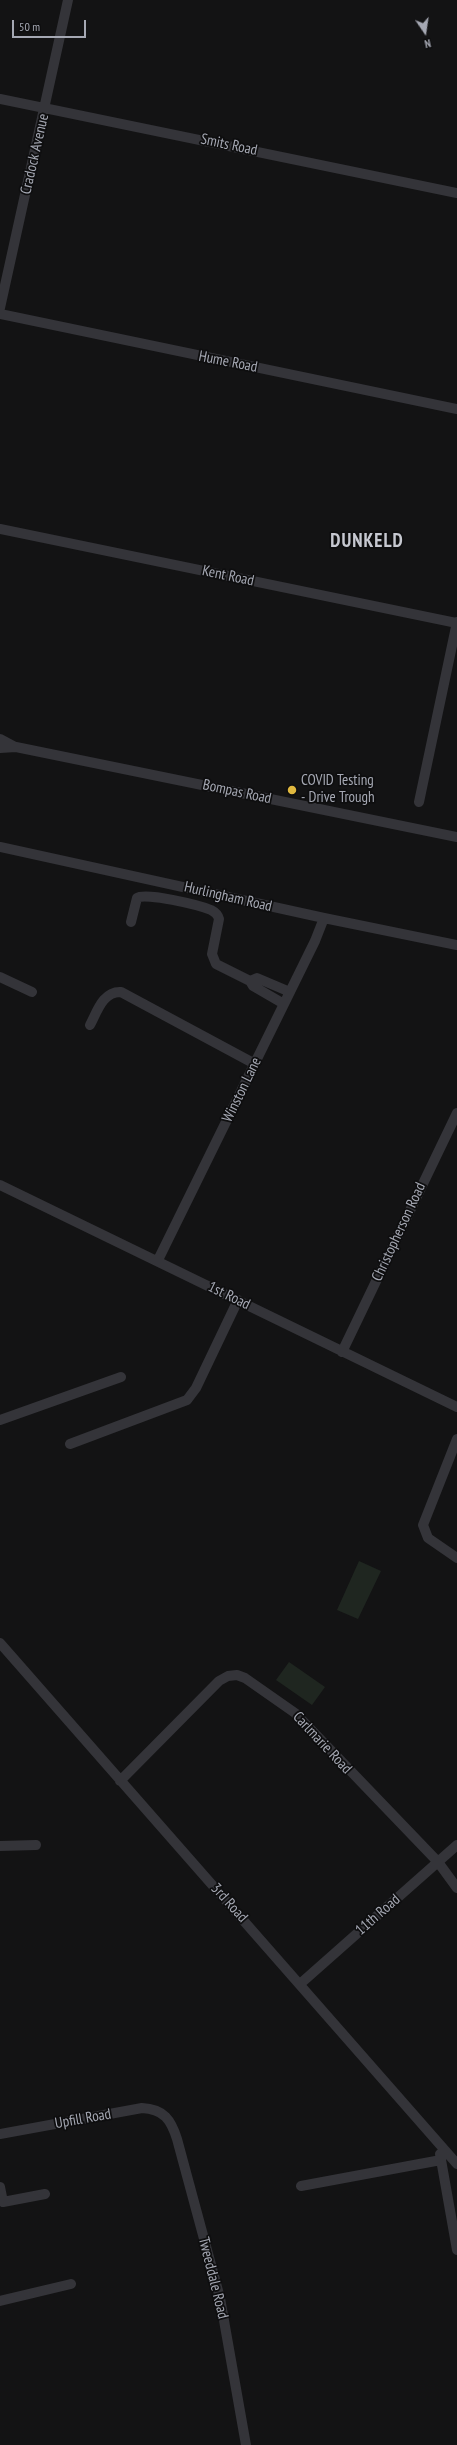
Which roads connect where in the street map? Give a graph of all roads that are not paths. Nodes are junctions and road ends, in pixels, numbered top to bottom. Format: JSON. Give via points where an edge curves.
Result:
{"nodes":[{"id":1,"x":68,"y":0,"type":"edge"},
{"id":2,"x":0,"y":99,"type":"edge"},
{"id":3,"x":45,"y":108,"type":"junction"},
{"id":4,"x":457,"y":193,"type":"edge"},
{"id":5,"x":0,"y":308,"type":"edge"},
{"id":6,"x":0,"y":314,"type":"edge"},
{"id":7,"x":457,"y":409,"type":"edge"},
{"id":8,"x":0,"y":529,"type":"edge"},
{"id":9,"x":457,"y":622,"type":"edge"},
{"id":10,"x":0,"y":739,"type":"edge"},
{"id":11,"x":0,"y":748,"type":"edge"},
{"id":12,"x":16,"y":748,"type":"junction"},
{"id":13,"x":419,"y":802,"type":"dead end"},
{"id":14,"x":457,"y":837,"type":"edge"},
{"id":15,"x":0,"y":847,"type":"edge"},
{"id":16,"x":324,"y":918,"type":"junction"},
{"id":17,"x":131,"y":922,"type":"dead end"},
{"id":18,"x":457,"y":945,"type":"edge"},
{"id":19,"x":0,"y":977,"type":"edge"},
{"id":20,"x":250,"y":980,"type":"junction"},
{"id":21,"x":32,"y":992,"type":"dead end"},
{"id":22,"x":290,"y":992,"type":"junction"},
{"id":23,"x":284,"y":1004,"type":"junction"},
{"id":24,"x":90,"y":1025,"type":"dead end"},
{"id":25,"x":255,"y":1064,"type":"junction"},
{"id":26,"x":457,"y":1112,"type":"edge"},
{"id":27,"x":0,"y":1185,"type":"edge"},
{"id":28,"x":158,"y":1260,"type":"junction"},
{"id":29,"x":238,"y":1300,"type":"junction"},
{"id":30,"x":342,"y":1352,"type":"junction"},
{"id":31,"x":121,"y":1377,"type":"dead end"},
{"id":32,"x":457,"y":1407,"type":"edge"},
{"id":33,"x":0,"y":1420,"type":"edge"},
{"id":34,"x":457,"y":1439,"type":"edge"},
{"id":35,"x":70,"y":1444,"type":"dead end"},
{"id":36,"x":457,"y":1558,"type":"edge"},
{"id":37,"x":0,"y":1643,"type":"edge"},
{"id":38,"x":120,"y":1781,"type":"junction"},
{"id":39,"x":36,"y":1845,"type":"dead end"},
{"id":40,"x":457,"y":1845,"type":"edge"},
{"id":41,"x":0,"y":1846,"type":"edge"},
{"id":42,"x":438,"y":1862,"type":"junction"},
{"id":43,"x":457,"y":1888,"type":"edge"},
{"id":44,"x":300,"y":1984,"type":"junction"},
{"id":45,"x":165,"y":2114,"type":"joint"},
{"id":46,"x":0,"y":2134,"type":"edge"},
{"id":47,"x":438,"y":2142,"type":"junction"},
{"id":48,"x":441,"y":2160,"type":"junction"},
{"id":49,"x":457,"y":2164,"type":"edge"},
{"id":50,"x":301,"y":2186,"type":"dead end"},
{"id":51,"x":0,"y":2187,"type":"edge"},
{"id":52,"x":45,"y":2194,"type":"dead end"},
{"id":53,"x":1,"y":2202,"type":"edge"},
{"id":54,"x":457,"y":2250,"type":"edge"},
{"id":55,"x":71,"y":2284,"type":"dead end"},
{"id":56,"x":0,"y":2301,"type":"edge"},
{"id":57,"x":246,"y":2445,"type":"edge"}],
"edges":[{"from":1,"to":3,"type":"street","name":"Cradock Avenue"},
{"from":2,"to":3,"type":"street","name":"Smits Road"},
{"from":3,"to":4,"type":"street","name":"Smits Road"},
{"from":3,"to":5,"type":"street","name":"Cradock Avenue"},
{"from":6,"to":7,"type":"street","name":"Hume Road"},
{"from":8,"to":9,"type":"street","name":"Kent Road"},
{"from":9,"to":13,"type":"street"},
{"from":10,"to":12,"type":"street","name":"Bompas Road"},
{"from":11,"to":12,"type":"street","name":"Bompas Road"},
{"from":12,"to":14,"type":"street","name":"Bompas Road"},
{"from":15,"to":16,"type":"street","name":"Hurlingham Road"},
{"from":16,"to":18,"type":"street","name":"Hurlingham Road"},
{"from":16,"to":22,"type":"street","name":"Winston Lane"},
{"from":17,"to":20,"type":"street","via":[[137,898],[140,896],[154,896],[212,910],[219,919],[213,961],[225,970]]},
{"from":19,"to":21,"type":"street"},
{"from":20,"to":22,"type":"street","via":[[257,978]]},
{"from":20,"to":23,"type":"street","via":[[253,986]]},
{"from":22,"to":23,"type":"street","name":"Winston Lane"},
{"from":23,"to":25,"type":"street","name":"Winston Lane"},
{"from":24,"to":25,"type":"street","via":[[106,996],[121,992]]},
{"from":25,"to":28,"type":"street","name":"Winston Lane"},
{"from":26,"to":30,"type":"street","name":"Christopherson Road"},
{"from":27,"to":28,"type":"street","name":"1st Road"},
{"from":28,"to":29,"type":"street","name":"1st Road"},
{"from":29,"to":30,"type":"street","name":"1st Road"},
{"from":29,"to":35,"type":"street","via":[[196,1388],[187,1400]]},
{"from":30,"to":32,"type":"street","name":"1st Road"},
{"from":31,"to":33,"type":"street"},
{"from":34,"to":36,"type":"street","via":[[422,1524],[428,1538]]},
{"from":37,"to":38,"type":"street","name":"3rd Road"},
{"from":38,"to":42,"type":"street","name":"Carlmarie Road","via":[[219,1681],[236,1675],[256,1684],[304,1721]]},
{"from":38,"to":44,"type":"street","name":"3rd Road"},
{"from":39,"to":41,"type":"street"},
{"from":40,"to":42,"type":"street","name":"11th Road"},
{"from":42,"to":43,"type":"street","name":"Carlmarie Road"},
{"from":42,"to":44,"type":"street","name":"11th Road"},
{"from":44,"to":47,"type":"street","name":"3rd Road"},
{"from":45,"to":46,"type":"street","name":"Upfill Road","via":[[158,2110],[142,2108]]},
{"from":45,"to":57,"type":"street","name":"Tweeddale Road","via":[[173,2126],[177,2139],[220,2298]]},
{"from":47,"to":48,"type":"street"},
{"from":47,"to":49,"type":"street","name":"3rd Road"},
{"from":48,"to":50,"type":"street"},
{"from":48,"to":54,"type":"street"},
{"from":51,"to":53,"type":"street"},
{"from":52,"to":53,"type":"street"},
{"from":55,"to":56,"type":"street"}]}
